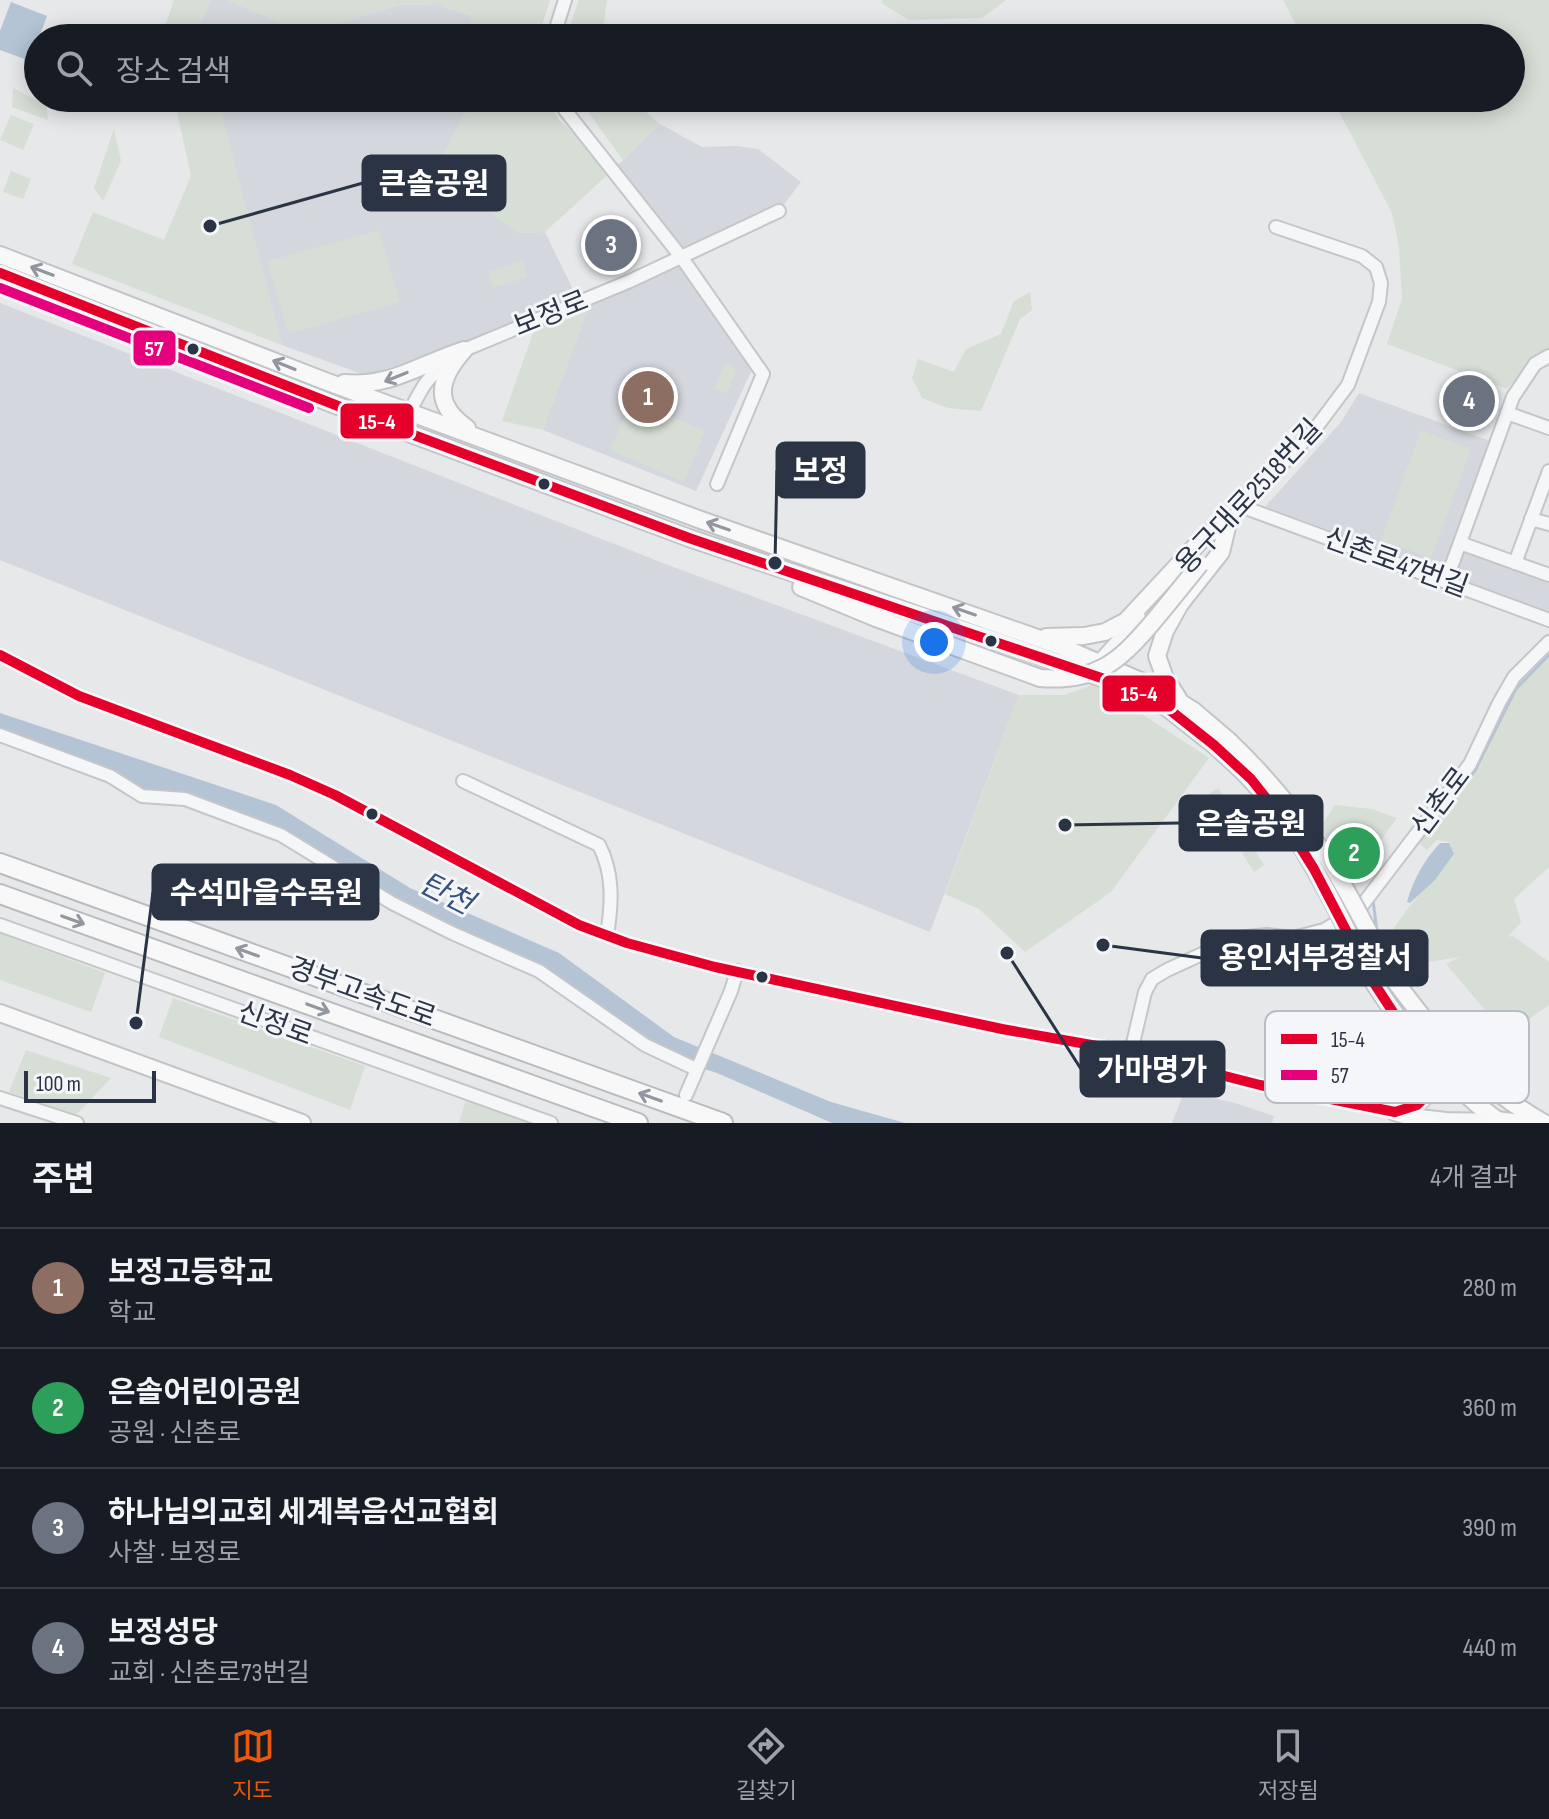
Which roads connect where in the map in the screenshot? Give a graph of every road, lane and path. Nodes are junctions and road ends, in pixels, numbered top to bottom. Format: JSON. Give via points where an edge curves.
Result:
{"nodes":[{"id":1,"x":565,"y":0,"type":"edge"},
{"id":2,"x":557,"y":24,"type":"edge"},
{"id":3,"x":567,"y":112,"type":"edge"},
{"id":4,"x":779,"y":211,"type":"dead end"},
{"id":5,"x":1276,"y":227,"type":"dead end"},
{"id":6,"x":0,"y":255,"type":"edge"},
{"id":7,"x":682,"y":258,"type":"junction"},
{"id":8,"x":0,"y":273,"type":"edge"},
{"id":9,"x":464,"y":350,"type":"junction"},
{"id":10,"x":1549,"y":356,"type":"edge"},
{"id":11,"x":325,"y":381,"type":"junction"},
{"id":12,"x":410,"y":412,"type":"junction"},
{"id":13,"x":1507,"y":413,"type":"junction"},
{"id":14,"x":1549,"y":428,"type":"edge"},
{"id":15,"x":401,"y":430,"type":"junction"},
{"id":16,"x":478,"y":436,"type":"junction"},
{"id":17,"x":439,"y":443,"type":"junction"},
{"id":18,"x":504,"y":446,"type":"junction"},
{"id":19,"x":1549,"y":471,"type":"edge"},
{"id":20,"x":717,"y":484,"type":"dead end"},
{"id":21,"x":1243,"y":507,"type":"junction"},
{"id":22,"x":1531,"y":519,"type":"junction"},
{"id":23,"x":1228,"y":523,"type":"junction"},
{"id":24,"x":1549,"y":524,"type":"edge"},
{"id":25,"x":1460,"y":543,"type":"junction"},
{"id":26,"x":712,"y":546,"type":"junction"},
{"id":27,"x":1515,"y":563,"type":"junction"},
{"id":28,"x":1549,"y":575,"type":"edge"},
{"id":29,"x":1446,"y":581,"type":"junction"},
{"id":30,"x":1549,"y":620,"type":"edge"},
{"id":31,"x":1037,"y":637,"type":"junction"},
{"id":32,"x":994,"y":640,"type":"junction"},
{"id":33,"x":1549,"y":642,"type":"edge"},
{"id":34,"x":1060,"y":646,"type":"junction"},
{"id":35,"x":0,"y":655,"type":"edge"},
{"id":36,"x":1093,"y":667,"type":"junction"},
{"id":37,"x":1140,"y":694,"type":"junction"},
{"id":38,"x":1188,"y":706,"type":"junction"},
{"id":39,"x":0,"y":735,"type":"edge"},
{"id":40,"x":1221,"y":742,"type":"junction"},
{"id":41,"x":463,"y":781,"type":"dead end"},
{"id":42,"x":0,"y":863,"type":"edge"},
{"id":43,"x":0,"y":894,"type":"edge"},
{"id":44,"x":0,"y":925,"type":"edge"},
{"id":45,"x":607,"y":935,"type":"junction"},
{"id":46,"x":737,"y":971,"type":"junction"},
{"id":47,"x":1392,"y":1011,"type":"edge"},
{"id":48,"x":1418,"y":1011,"type":"edge"},
{"id":49,"x":0,"y":1013,"type":"edge"},
{"id":50,"x":1131,"y":1052,"type":"junction"},
{"id":51,"x":697,"y":1066,"type":"junction"},
{"id":52,"x":1265,"y":1086,"type":"edge"},
{"id":53,"x":686,"y":1095,"type":"dead end"},
{"id":54,"x":0,"y":1098,"type":"edge"},
{"id":55,"x":1350,"y":1103,"type":"edge"},
{"id":56,"x":1419,"y":1103,"type":"edge"},
{"id":57,"x":1479,"y":1103,"type":"edge"},
{"id":58,"x":1515,"y":1103,"type":"edge"},
{"id":59,"x":1395,"y":1112,"type":"junction"},
{"id":60,"x":1501,"y":1122,"type":"edge"},
{"id":61,"x":1544,"y":1122,"type":"edge"},
{"id":62,"x":77,"y":1123,"type":"edge"},
{"id":63,"x":302,"y":1123,"type":"edge"},
{"id":64,"x":551,"y":1123,"type":"edge"},
{"id":65,"x":638,"y":1123,"type":"edge"},
{"id":66,"x":723,"y":1123,"type":"edge"},
{"id":67,"x":1430,"y":1123,"type":"edge"},
{"id":68,"x":1520,"y":1123,"type":"edge"}],
"edges":[{"from":1,"to":2,"type":"street"},
{"from":3,"to":7,"type":"street"},
{"from":4,"to":7,"type":"street","name":"보정로"},
{"from":5,"to":21,"type":"street","name":"용구대로2518번길","via":[[1362,256],[1376,267],[1379,302],[1348,385]]},
{"from":11,"to":6,"type":"main road","one_way":true},
{"from":7,"to":9,"type":"street","name":"보정로"},
{"from":7,"to":20,"type":"street","via":[[763,374]]},
{"from":8,"to":15,"type":"main road"},
{"from":9,"to":11,"type":"main road","one_way":true,"via":[[380,383]]},
{"from":9,"to":12,"type":"street","name":"보정로","via":[[428,377]]},
{"from":9,"to":16,"type":"main road","via":[[447,373],[444,400],[456,420]]},
{"from":10,"to":13,"type":"street","via":[[1524,378]]},
{"from":11,"to":12,"type":"main road"},
{"from":12,"to":15,"type":"street","name":"보정로"},
{"from":12,"to":16,"type":"main road"},
{"from":13,"to":14,"type":"street"},
{"from":13,"to":25,"type":"street"},
{"from":15,"to":17,"type":"main road"},
{"from":16,"to":18,"type":"main road"},
{"from":17,"to":18,"type":"main road","via":[[440,434],[490,451]]},
{"from":17,"to":26,"type":"main road"},
{"from":31,"to":18,"type":"main road","one_way":true},
{"from":19,"to":22,"type":"street"},
{"from":21,"to":23,"type":"street","name":"용구대로2518번길"},
{"from":21,"to":29,"type":"street","name":"신촌로47번길"},
{"from":22,"to":24,"type":"street"},
{"from":22,"to":27,"type":"street"},
{"from":23,"to":26,"type":"main road","bridge":true,"via":[[1218,544],[1128,652],[1099,671],[1067,680],[1015,671],[876,618]]},
{"from":23,"to":31,"type":"main road","via":[[1206,535],[1126,621],[1084,636]]},
{"from":23,"to":36,"type":"street","name":"용구대로2518번길"},
{"from":23,"to":38,"type":"main road","via":[[1221,552],[1180,604],[1157,656],[1165,678]]},
{"from":25,"to":27,"type":"street"},
{"from":25,"to":29,"type":"street"},
{"from":26,"to":32,"type":"main road"},
{"from":27,"to":28,"type":"street"},
{"from":29,"to":30,"type":"street","name":"신촌로47번길"},
{"from":31,"to":34,"type":"main road"},
{"from":32,"to":34,"type":"main road","via":[[1013,636],[1056,651]]},
{"from":32,"to":36,"type":"main road"},
{"from":33,"to":50,"type":"street","name":"신촌로","via":[[1514,677],[1470,764],[1360,908],[1324,930],[1293,938],[1237,938],[1152,979]]},
{"from":34,"to":36,"type":"main road"},
{"from":35,"to":45,"type":"street","via":[[71,692],[335,795]]},
{"from":36,"to":37,"type":"main road"},
{"from":36,"to":38,"type":"main road","via":[[1130,674]]},
{"from":37,"to":38,"type":"main road","via":[[1138,686],[1143,685]]},
{"from":37,"to":40,"type":"main road"},
{"from":38,"to":40,"type":"main road"},
{"from":39,"to":51,"type":"street","via":[[110,776],[142,796],[185,799],[281,835],[392,903],[539,971],[645,1045]]},
{"from":40,"to":47,"type":"main road","bridge":true,"via":[[1282,818]]},
{"from":40,"to":48,"type":"main road","bridge":true,"via":[[1271,785],[1325,854],[1395,981]]},
{"from":41,"to":45,"type":"street","via":[[599,845],[611,885]]},
{"from":66,"to":42,"type":"highway","name":"경부고속도로","one_way":true},
{"from":43,"to":65,"type":"highway","name":"경부고속도로","one_way":true},
{"from":44,"to":64,"type":"street","name":"신정로"},
{"from":45,"to":46,"type":"street"},
{"from":46,"to":50,"type":"street"},
{"from":46,"to":51,"type":"street"},
{"from":49,"to":63,"type":"main road"},
{"from":50,"to":52,"type":"street"},
{"from":51,"to":53,"type":"street"},
{"from":54,"to":62,"type":"street"},
{"from":55,"to":59,"type":"street"},
{"from":56,"to":59,"type":"main road"},
{"from":57,"to":60,"type":"main road"},
{"from":58,"to":61,"type":"main road","bridge":true},
{"from":59,"to":60,"type":"street"},
{"from":59,"to":67,"type":"main road"},
{"from":60,"to":68,"type":"main road"}]}
